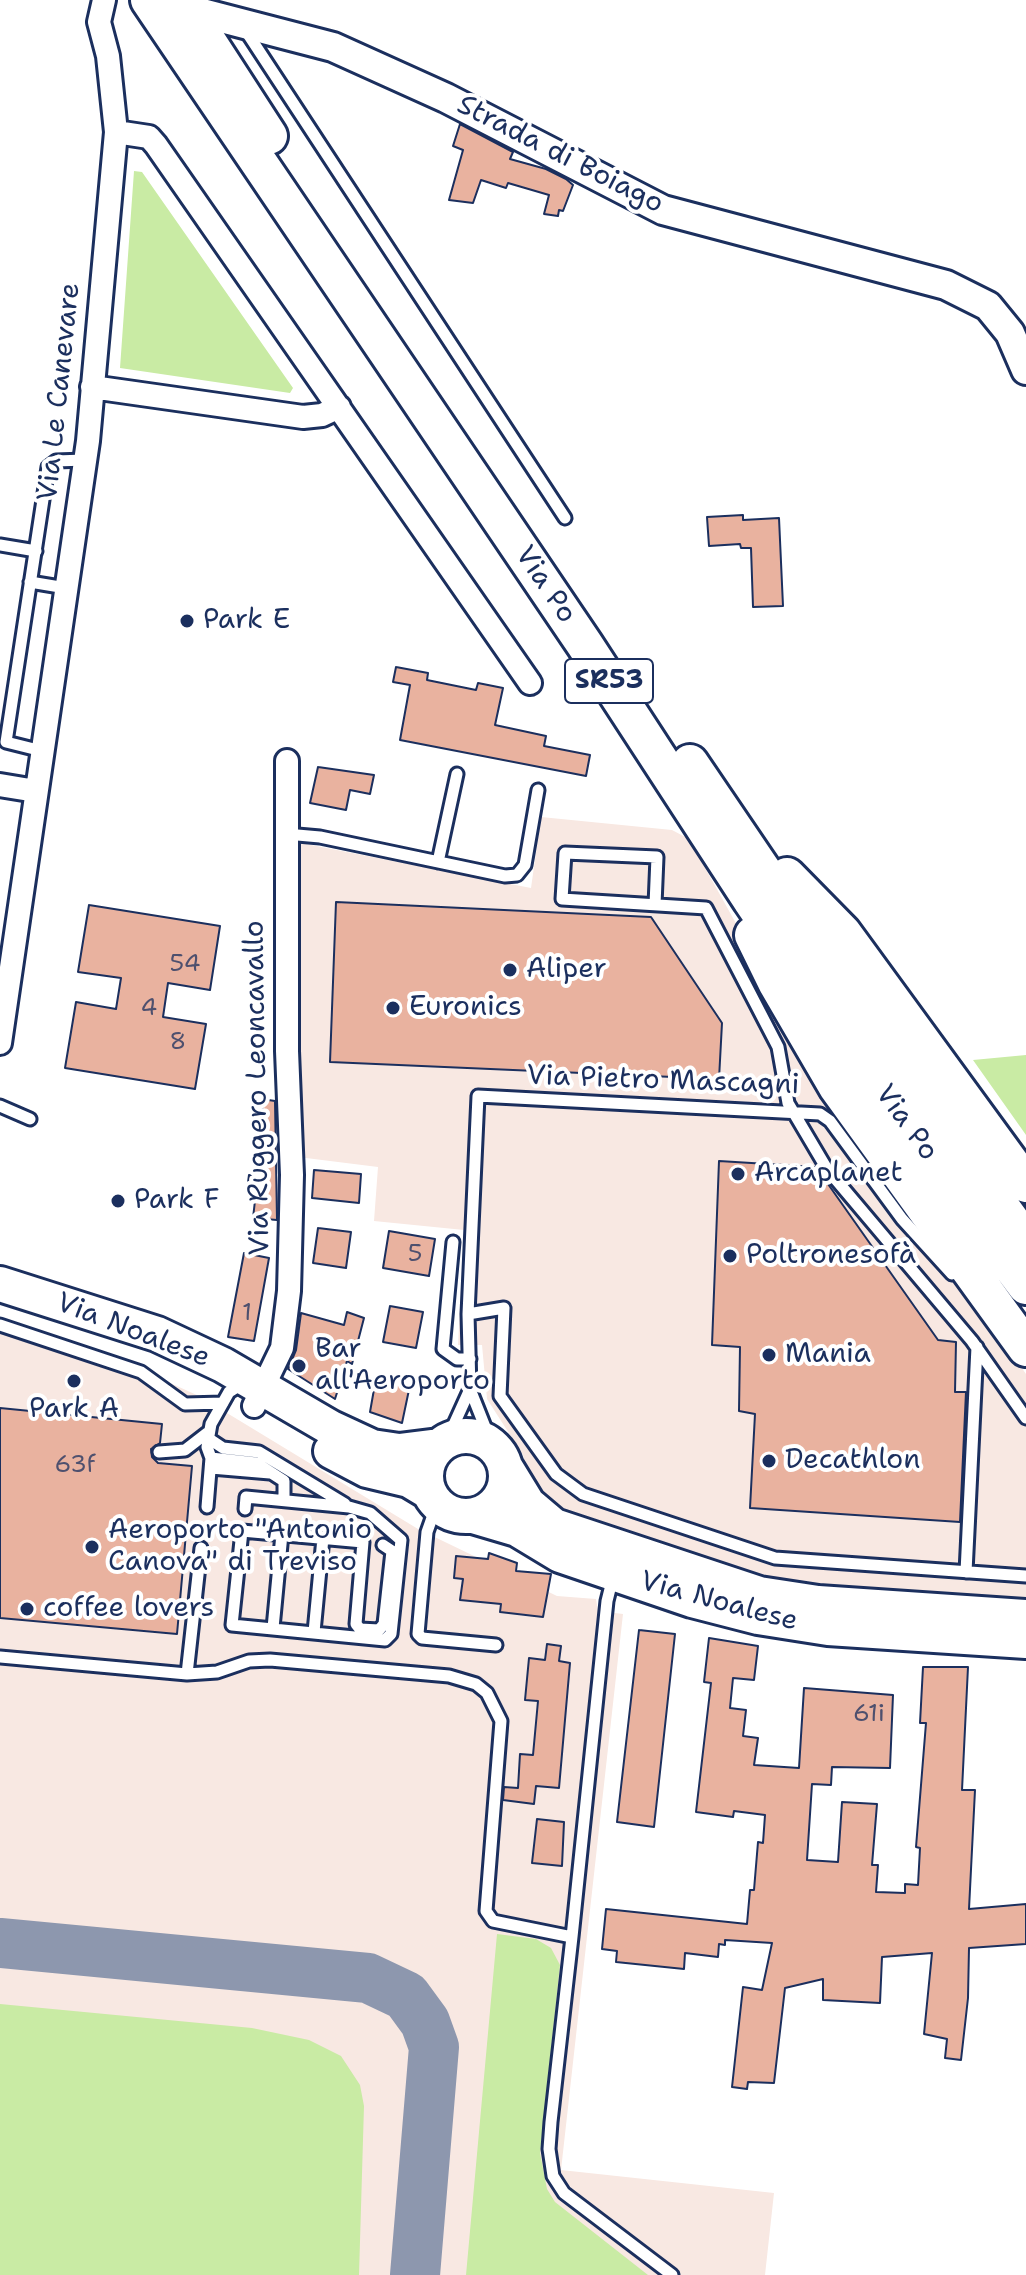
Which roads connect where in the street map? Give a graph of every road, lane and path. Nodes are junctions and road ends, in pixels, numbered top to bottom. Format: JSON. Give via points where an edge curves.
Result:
{"nodes":[{"id":1,"x":104,"y":0,"type":"edge"},
{"id":2,"x":149,"y":0,"type":"edge"},
{"id":3,"x":191,"y":7,"type":"edge"},
{"id":4,"x":239,"y":21,"type":"junction"},
{"id":5,"x":116,"y":132,"type":"junction"},
{"id":6,"x":1026,"y":370,"type":"edge"},
{"id":7,"x":92,"y":387,"type":"junction"},
{"id":8,"x":339,"y":407,"type":"junction"},
{"id":9,"x":85,"y":460,"type":"junction"},
{"id":10,"x":565,"y":518,"type":"dead end"},
{"id":11,"x":0,"y":545,"type":"edge"},
{"id":12,"x":36,"y":551,"type":"junction"},
{"id":13,"x":30,"y":582,"type":"junction"},
{"id":14,"x":66,"y":588,"type":"junction"},
{"id":15,"x":530,"y":683,"type":"dead end"},
{"id":16,"x":3,"y":741,"type":"edge"},
{"id":17,"x":42,"y":751,"type":"junction"},
{"id":18,"x":287,"y":761,"type":"dead end"},
{"id":19,"x":457,"y":774,"type":"dead end"},
{"id":20,"x":0,"y":785,"type":"edge"},
{"id":21,"x":538,"y":790,"type":"dead end"},
{"id":22,"x":36,"y":791,"type":"junction"},
{"id":23,"x":714,"y":821,"type":"junction"},
{"id":24,"x":285,"y":834,"type":"junction"},
{"id":25,"x":438,"y":862,"type":"junction"},
{"id":26,"x":655,"y":905,"type":"junction"},
{"id":27,"x":0,"y":1043,"type":"edge"},
{"id":28,"x":0,"y":1106,"type":"edge"},
{"id":29,"x":793,"y":1113,"type":"junction"},
{"id":30,"x":0,"y":1114,"type":"edge"},
{"id":31,"x":1026,"y":1184,"type":"edge"},
{"id":32,"x":1026,"y":1241,"type":"edge"},
{"id":33,"x":453,"y":1242,"type":"dead end"},
{"id":34,"x":957,"y":1279,"type":"dead end"},
{"id":35,"x":0,"y":1284,"type":"edge"},
{"id":36,"x":1026,"y":1286,"type":"edge"},
{"id":37,"x":967,"y":1290,"type":"dead end"},
{"id":38,"x":0,"y":1306,"type":"edge"},
{"id":39,"x":468,"y":1314,"type":"junction"},
{"id":40,"x":0,"y":1325,"type":"edge"},
{"id":41,"x":1019,"y":1338,"type":"edge"},
{"id":42,"x":977,"y":1347,"type":"junction"},
{"id":43,"x":470,"y":1359,"type":"junction"},
{"id":44,"x":470,"y":1389,"type":"junction"},
{"id":45,"x":244,"y":1394,"type":"junction"},
{"id":46,"x":187,"y":1412,"type":"dead end"},
{"id":47,"x":1026,"y":1418,"type":"edge"},
{"id":48,"x":209,"y":1434,"type":"junction"},
{"id":49,"x":443,"y":1444,"type":"junction"},
{"id":50,"x":159,"y":1452,"type":"dead end"},
{"id":51,"x":499,"y":1458,"type":"junction"},
{"id":52,"x":211,"y":1463,"type":"junction"},
{"id":53,"x":284,"y":1500,"type":"junction"},
{"id":54,"x":448,"y":1505,"type":"junction"},
{"id":55,"x":207,"y":1507,"type":"dead end"},
{"id":56,"x":349,"y":1507,"type":"junction"},
{"id":57,"x":245,"y":1509,"type":"dead end"},
{"id":58,"x":282,"y":1534,"type":"junction"},
{"id":59,"x":323,"y":1538,"type":"junction"},
{"id":60,"x":383,"y":1545,"type":"dead end"},
{"id":61,"x":201,"y":1548,"type":"dead end"},
{"id":62,"x":966,"y":1572,"type":"junction"},
{"id":63,"x":614,"y":1573,"type":"junction"},
{"id":64,"x":1026,"y":1576,"type":"edge"},
{"id":65,"x":1026,"y":1617,"type":"edge"},
{"id":66,"x":273,"y":1628,"type":"junction"},
{"id":67,"x":314,"y":1632,"type":"junction"},
{"id":68,"x":1026,"y":1641,"type":"edge"},
{"id":69,"x":496,"y":1645,"type":"dead end"},
{"id":70,"x":0,"y":1657,"type":"edge"},
{"id":71,"x":187,"y":1674,"type":"junction"},
{"id":72,"x":572,"y":1937,"type":"junction"},
{"id":73,"x":672,"y":2275,"type":"edge"}],
"edges":[{"from":1,"to":5,"type":"street","name":"Via Le Canevare","via":[[99,22]]},
{"from":2,"to":23,"type":"highway","name":"Via Po","number":"SR53","via":[[577,632]]},
{"from":3,"to":4,"type":"street","name":"Strada di Boiago"},
{"from":3,"to":23,"type":"highway","name":"Via Po","number":"SR53"},
{"from":4,"to":6,"type":"street","name":"Strada di Boiago","via":[[346,52],[663,210],[946,285],[988,306],[1010,333]]},
{"from":4,"to":10,"type":"lane"},
{"from":5,"to":7,"type":"street","name":"Via Le Canevare"},
{"from":5,"to":8,"type":"street","via":[[149,137],[156,145]]},
{"from":7,"to":8,"type":"street","via":[[303,417]]},
{"from":7,"to":9,"type":"street","name":"Via Le Canevare"},
{"from":8,"to":15,"type":"street"},
{"from":9,"to":12,"type":"lane","via":[[56,461],[48,467]]},
{"from":9,"to":14,"type":"street","name":"Via Le Canevare"},
{"from":11,"to":12,"type":"lane"},
{"from":12,"to":13,"type":"lane"},
{"from":13,"to":14,"type":"lane"},
{"from":13,"to":16,"type":"lane"},
{"from":14,"to":17,"type":"street","name":"Via Le Canevare"},
{"from":16,"to":17,"type":"lane"},
{"from":17,"to":22,"type":"street","name":"Via Le Canevare"},
{"from":18,"to":24,"type":"street","name":"Via Ruggero Leoncavallo"},
{"from":19,"to":25,"type":"lane"},
{"from":20,"to":22,"type":"street"},
{"from":21,"to":25,"type":"lane","via":[[525,865],[517,875]]},
{"from":22,"to":27,"type":"street","name":"Via Le Canevare"},
{"from":23,"to":31,"type":"highway","via":[[843,933]]},
{"from":23,"to":32,"type":"highway","name":"Via Po","number":"SR53"},
{"from":23,"to":36,"type":"highway","name":"Via Po","number":"SR53","via":[[901,1119]]},
{"from":23,"to":41,"type":"highway","via":[[777,984],[837,1087]]},
{"from":24,"to":25,"type":"lane"},
{"from":24,"to":45,"type":"street","name":"Via Ruggero Leoncavallo","via":[[292,1222],[282,1348]]},
{"from":26,"to":26,"type":"lane","via":[[562,899],[565,853],[657,857]]},
{"from":26,"to":29,"type":"lane","via":[[706,908],[781,1056],[785,1095]]},
{"from":28,"to":30,"type":"lane","via":[[30,1119]]},
{"from":29,"to":34,"type":"lane","name":"Via Pietro Mascagni","via":[[812,1111],[830,1121],[902,1219]]},
{"from":29,"to":39,"type":"lane","name":"Via Pietro Mascagni","via":[[478,1096]]},
{"from":29,"to":42,"type":"lane","via":[[852,1202]]},
{"from":33,"to":43,"type":"lane","via":[[443,1349],[457,1359]]},
{"from":35,"to":45,"type":"main road","name":"Via Noalese","via":[[157,1334]]},
{"from":37,"to":41,"type":"lane"},
{"from":38,"to":45,"type":"main road","name":"Via Noalese","via":[[151,1355]]},
{"from":39,"to":43,"type":"lane","name":"Via Pietro Mascagni"},
{"from":39,"to":62,"type":"lane","via":[[504,1308],[500,1396],[556,1474],[583,1494],[775,1558]]},
{"from":40,"to":45,"type":"lane","via":[[141,1372],[185,1404]]},
{"from":42,"to":47,"type":"lane"},
{"from":42,"to":62,"type":"lane"},
{"from":43,"to":44,"type":"lane","name":"Via Pietro Mascagni"},
{"from":44,"to":49,"type":"lane","name":"Via Pietro Mascagni"},
{"from":44,"to":51,"type":"lane","name":"Via Pietro Mascagni"},
{"from":45,"to":46,"type":"lane","via":[[201,1412]]},
{"from":45,"to":48,"type":"lane"},
{"from":45,"to":49,"type":"main road","name":"Via Noalese","via":[[376,1448],[399,1451]]},
{"from":45,"to":54,"type":"main road","name":"Via Noalese","via":[[360,1467],[409,1480]]},
{"from":48,"to":50,"type":"lane","via":[[185,1450]]},
{"from":48,"to":52,"type":"lane"},
{"from":48,"to":56,"type":"lane","via":[[223,1448],[259,1452]]},
{"from":49,"to":51,"type":"main road","via":[[465,1436]]},
{"from":49,"to":54,"type":"main road","via":[[427,1468]]},
{"from":51,"to":54,"type":"main road","via":[[506,1481],[496,1504]]},
{"from":51,"to":65,"type":"main road","name":"Via Noalese","via":[[528,1504],[554,1526],[759,1594]]},
{"from":52,"to":53,"type":"lane","via":[[253,1462],[284,1481]]},
{"from":52,"to":55,"type":"lane"},
{"from":53,"to":56,"type":"lane"},
{"from":53,"to":57,"type":"lane","via":[[246,1497]]},
{"from":54,"to":63,"type":"main road","name":"Via Noalese","via":[[517,1529],[548,1551]]},
{"from":54,"to":69,"type":"lane","via":[[433,1515],[427,1532],[418,1634]]},
{"from":56,"to":67,"type":"lane","via":[[370,1513],[401,1540],[391,1634],[381,1640]]},
{"from":58,"to":59,"type":"lane"},
{"from":58,"to":66,"type":"lane"},
{"from":58,"to":66,"type":"lane","via":[[242,1531],[232,1625]]},
{"from":59,"to":60,"type":"lane","via":[[363,1542],[356,1624],[360,1629],[379,1630],[384,1624],[392,1551]]},
{"from":59,"to":67,"type":"lane"},
{"from":61,"to":71,"type":"lane"},
{"from":62,"to":64,"type":"lane"},
{"from":63,"to":68,"type":"main road","name":"Via Noalese","via":[[727,1610],[790,1623]]},
{"from":63,"to":72,"type":"lane"},
{"from":66,"to":67,"type":"lane"},
{"from":70,"to":71,"type":"lane"},
{"from":71,"to":72,"type":"lane","via":[[270,1660],[449,1676],[476,1684],[487,1693],[501,1721],[486,1911],[493,1921]]},
{"from":72,"to":73,"type":"lane","via":[[551,2122],[553,2176],[564,2193]]}]}
